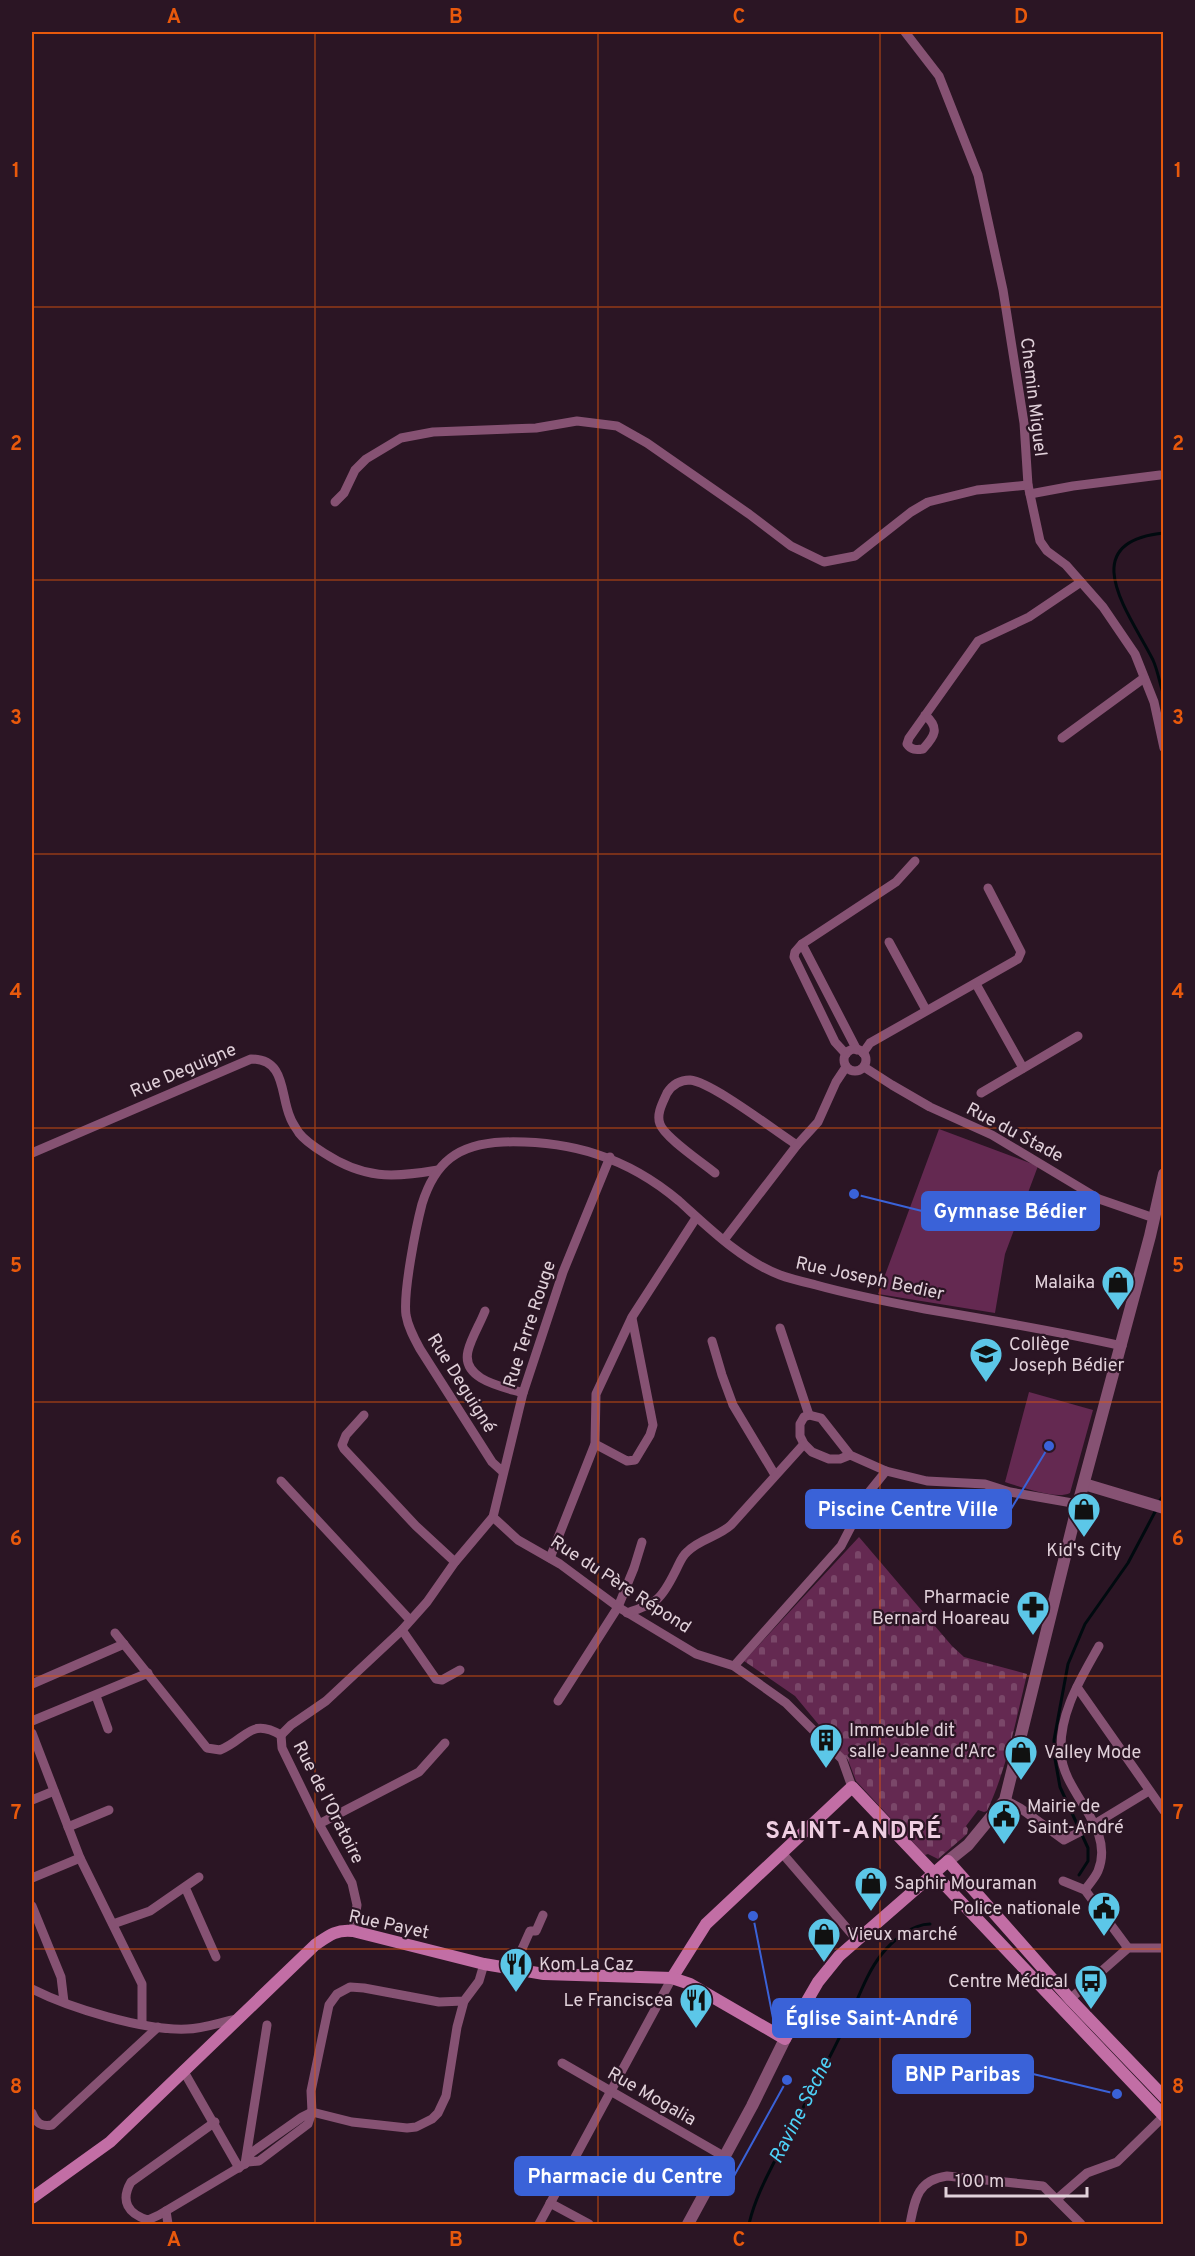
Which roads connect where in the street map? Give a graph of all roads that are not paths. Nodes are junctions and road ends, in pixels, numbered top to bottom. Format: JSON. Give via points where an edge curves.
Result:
{"nodes":[{"id":1,"x":905,"y":32,"type":"edge"},
{"id":2,"x":1160,"y":475,"type":"dead end"},
{"id":3,"x":1029,"y":490,"type":"junction"},
{"id":4,"x":335,"y":502,"type":"dead end"},
{"id":5,"x":1081,"y":582,"type":"junction"},
{"id":6,"x":1144,"y":678,"type":"junction"},
{"id":7,"x":925,"y":715,"type":"dead end"},
{"id":8,"x":1062,"y":738,"type":"dead end"},
{"id":9,"x":1164,"y":748,"type":"edge"},
{"id":10,"x":915,"y":861,"type":"dead end"},
{"id":11,"x":988,"y":888,"type":"dead end"},
{"id":12,"x":889,"y":942,"type":"dead end"},
{"id":13,"x":802,"y":944,"type":"junction"},
{"id":14,"x":976,"y":984,"type":"junction"},
{"id":15,"x":926,"y":1010,"type":"junction"},
{"id":16,"x":1078,"y":1036,"type":"dead end"},
{"id":17,"x":860,"y":1051,"type":"junction"},
{"id":18,"x":846,"y":1054,"type":"junction"},
{"id":19,"x":846,"y":1067,"type":"junction"},
{"id":20,"x":864,"y":1067,"type":"junction"},
{"id":21,"x":1023,"y":1068,"type":"junction"},
{"id":22,"x":981,"y":1093,"type":"dead end"},
{"id":23,"x":797,"y":1145,"type":"junction"},
{"id":24,"x":32,"y":1153,"type":"edge"},
{"id":25,"x":610,"y":1157,"type":"junction"},
{"id":26,"x":438,"y":1170,"type":"junction"},
{"id":27,"x":715,"y":1173,"type":"dead end"},
{"id":28,"x":1164,"y":1174,"type":"edge"},
{"id":29,"x":696,"y":1218,"type":"junction"},
{"id":30,"x":1154,"y":1218,"type":"junction"},
{"id":31,"x":724,"y":1240,"type":"junction"},
{"id":32,"x":485,"y":1311,"type":"dead end"},
{"id":33,"x":632,"y":1317,"type":"junction"},
{"id":34,"x":780,"y":1328,"type":"dead end"},
{"id":35,"x":712,"y":1341,"type":"dead end"},
{"id":36,"x":1122,"y":1346,"type":"junction"},
{"id":37,"x":523,"y":1393,"type":"junction"},
{"id":38,"x":364,"y":1414,"type":"dead end"},
{"id":39,"x":809,"y":1415,"type":"junction"},
{"id":40,"x":595,"y":1444,"type":"junction"},
{"id":41,"x":804,"y":1444,"type":"junction"},
{"id":42,"x":850,"y":1455,"type":"junction"},
{"id":43,"x":886,"y":1471,"type":"junction"},
{"id":44,"x":502,"y":1472,"type":"junction"},
{"id":45,"x":775,"y":1475,"type":"junction"},
{"id":46,"x":281,"y":1481,"type":"dead end"},
{"id":47,"x":1084,"y":1485,"type":"junction"},
{"id":48,"x":1078,"y":1504,"type":"junction"},
{"id":49,"x":1164,"y":1508,"type":"edge"},
{"id":50,"x":493,"y":1517,"type":"junction"},
{"id":51,"x":642,"y":1542,"type":"dead end"},
{"id":52,"x":550,"y":1558,"type":"junction"},
{"id":53,"x":455,"y":1562,"type":"junction"},
{"id":54,"x":618,"y":1607,"type":"junction"},
{"id":55,"x":627,"y":1613,"type":"junction"},
{"id":56,"x":410,"y":1620,"type":"junction"},
{"id":57,"x":402,"y":1630,"type":"junction"},
{"id":58,"x":115,"y":1633,"type":"dead end"},
{"id":59,"x":124,"y":1644,"type":"junction"},
{"id":60,"x":1099,"y":1646,"type":"dead end"},
{"id":61,"x":734,"y":1666,"type":"junction"},
{"id":62,"x":460,"y":1670,"type":"dead end"},
{"id":63,"x":148,"y":1673,"type":"junction"},
{"id":64,"x":32,"y":1684,"type":"edge"},
{"id":65,"x":1077,"y":1687,"type":"junction"},
{"id":66,"x":96,"y":1696,"type":"junction"},
{"id":67,"x":558,"y":1701,"type":"dead end"},
{"id":68,"x":32,"y":1721,"type":"edge"},
{"id":69,"x":108,"y":1729,"type":"dead end"},
{"id":70,"x":32,"y":1733,"type":"edge"},
{"id":71,"x":281,"y":1736,"type":"junction"},
{"id":72,"x":445,"y":1743,"type":"dead end"},
{"id":73,"x":852,"y":1787,"type":"junction"},
{"id":74,"x":54,"y":1791,"type":"junction"},
{"id":75,"x":1149,"y":1791,"type":"junction"},
{"id":76,"x":32,"y":1800,"type":"edge"},
{"id":77,"x":1005,"y":1800,"type":"junction"},
{"id":78,"x":110,"y":1810,"type":"dead end"},
{"id":79,"x":1164,"y":1811,"type":"edge"},
{"id":80,"x":319,"y":1824,"type":"junction"},
{"id":81,"x":1094,"y":1824,"type":"junction"},
{"id":82,"x":68,"y":1827,"type":"junction"},
{"id":83,"x":782,"y":1853,"type":"junction"},
{"id":84,"x":80,"y":1858,"type":"junction"},
{"id":85,"x":948,"y":1862,"type":"junction"},
{"id":86,"x":933,"y":1873,"type":"junction"},
{"id":87,"x":199,"y":1876,"type":"dead end"},
{"id":88,"x":32,"y":1878,"type":"edge"},
{"id":89,"x":1063,"y":1881,"type":"dead end"},
{"id":90,"x":185,"y":1887,"type":"junction"},
{"id":91,"x":1085,"y":1890,"type":"junction"},
{"id":92,"x":32,"y":1906,"type":"edge"},
{"id":93,"x":543,"y":1915,"type":"dead end"},
{"id":94,"x":113,"y":1924,"type":"junction"},
{"id":95,"x":353,"y":1931,"type":"junction"},
{"id":96,"x":857,"y":1940,"type":"junction"},
{"id":97,"x":1128,"y":1948,"type":"junction"},
{"id":98,"x":1164,"y":1948,"type":"edge"},
{"id":99,"x":216,"y":1957,"type":"dead end"},
{"id":100,"x":484,"y":1964,"type":"junction"},
{"id":101,"x":513,"y":1969,"type":"junction"},
{"id":102,"x":672,"y":1978,"type":"junction"},
{"id":103,"x":32,"y":1989,"type":"edge"},
{"id":104,"x":1070,"y":2000,"type":"junction"},
{"id":105,"x":464,"y":2001,"type":"junction"},
{"id":106,"x":64,"y":2002,"type":"junction"},
{"id":107,"x":237,"y":2019,"type":"junction"},
{"id":108,"x":142,"y":2024,"type":"junction"},
{"id":109,"x":267,"y":2025,"type":"dead end"},
{"id":110,"x":158,"y":2027,"type":"junction"},
{"id":111,"x":785,"y":2039,"type":"junction"},
{"id":112,"x":562,"y":2063,"type":"dead end"},
{"id":113,"x":183,"y":2070,"type":"junction"},
{"id":114,"x":611,"y":2091,"type":"junction"},
{"id":115,"x":1164,"y":2097,"type":"edge"},
{"id":116,"x":312,"y":2112,"type":"junction"},
{"id":117,"x":32,"y":2113,"type":"edge"},
{"id":118,"x":1164,"y":2116,"type":"edge"},
{"id":119,"x":215,"y":2122,"type":"junction"},
{"id":120,"x":250,"y":2132,"type":"junction"},
{"id":121,"x":267,"y":2141,"type":"junction"},
{"id":122,"x":725,"y":2157,"type":"junction"},
{"id":123,"x":244,"y":2165,"type":"junction"},
{"id":124,"x":32,"y":2198,"type":"edge"},
{"id":125,"x":1057,"y":2199,"type":"junction"},
{"id":126,"x":550,"y":2204,"type":"junction"},
{"id":127,"x":166,"y":2211,"type":"junction"},
{"id":128,"x":168,"y":2224,"type":"edge"},
{"id":129,"x":539,"y":2224,"type":"edge"},
{"id":130,"x":589,"y":2224,"type":"edge"},
{"id":131,"x":688,"y":2224,"type":"edge"},
{"id":132,"x":910,"y":2224,"type":"edge"},
{"id":133,"x":1082,"y":2224,"type":"edge"}],
"edges":[{"from":1,"to":3,"type":"street","name":"Chemin Miguel","via":[[939,76],[978,175],[1024,423]]},
{"from":2,"to":3,"type":"street"},
{"from":3,"to":4,"type":"street","via":[[977,490],[928,502],[855,556],[824,562],[791,546],[647,443],[617,426],[577,421],[536,428],[433,432],[401,438],[366,459]]},
{"from":3,"to":5,"type":"street","name":"Chemin Miguel","via":[[1040,541]]},
{"from":5,"to":6,"type":"street","name":"Chemin Miguel","via":[[1135,654]]},
{"from":5,"to":7,"type":"street","via":[[1029,617],[978,640]]},
{"from":6,"to":8,"type":"street"},
{"from":6,"to":9,"type":"street","name":"Chemin Miguel","via":[[1154,702]]},
{"from":10,"to":13,"type":"street","via":[[896,882]]},
{"from":11,"to":14,"type":"street","via":[[1021,952],[1015,962]]},
{"from":12,"to":15,"type":"street"},
{"from":13,"to":17,"type":"street"},
{"from":13,"to":18,"type":"street","via":[[794,957],[835,1042]]},
{"from":14,"to":15,"type":"street"},
{"from":14,"to":21,"type":"street"},
{"from":15,"to":17,"type":"street"},
{"from":16,"to":21,"type":"street","name":"Rue du Stade"},
{"from":17,"to":18,"type":"street"},
{"from":17,"to":20,"type":"street","via":[[866,1060]]},
{"from":18,"to":19,"type":"street"},
{"from":19,"to":20,"type":"street","via":[[855,1071]]},
{"from":19,"to":23,"type":"street","via":[[818,1122]]},
{"from":20,"to":30,"type":"street","name":"Rue du Stade","via":[[930,1107],[992,1135],[1099,1199]]},
{"from":21,"to":22,"type":"street","name":"Rue du Stade"},
{"from":23,"to":27,"type":"street","via":[[710,1088],[689,1080],[676,1083],[659,1112],[659,1123],[664,1133]]},
{"from":23,"to":31,"type":"street"},
{"from":24,"to":26,"type":"street","name":"Rue Deguigne","via":[[251,1059],[260,1059],[270,1063],[277,1073],[290,1117],[301,1136],[345,1167],[377,1175]]},
{"from":25,"to":26,"type":"street","name":"Rue Deguigné","via":[[526,1141],[485,1143],[454,1153]]},
{"from":25,"to":29,"type":"street","name":"Rue Joseph Bedier","via":[[642,1174]]},
{"from":25,"to":37,"type":"street","name":"Rue Terre Rouge","via":[[563,1272]]},
{"from":26,"to":44,"type":"street","name":"Rue Deguigné","via":[[422,1207],[408,1278],[406,1313],[420,1349]]},
{"from":28,"to":30,"type":"street"},
{"from":29,"to":31,"type":"street","name":"Rue Joseph Bedier"},
{"from":29,"to":33,"type":"street"},
{"from":30,"to":36,"type":"street"},
{"from":31,"to":36,"type":"street","name":"Rue Joseph Bedier","via":[[780,1275],[865,1298]]},
{"from":32,"to":37,"type":"street","via":[[467,1361],[481,1378]]},
{"from":33,"to":40,"type":"street","via":[[596,1394]]},
{"from":33,"to":40,"type":"street","via":[[652,1430],[631,1462]]},
{"from":34,"to":39,"type":"street"},
{"from":35,"to":45,"type":"street","via":[[733,1405]]},
{"from":36,"to":47,"type":"street"},
{"from":37,"to":44,"type":"street","name":"Rue Terre Rouge"},
{"from":38,"to":53,"type":"street","via":[[346,1435],[344,1449]]},
{"from":39,"to":41,"type":"street","via":[[800,1424]]},
{"from":39,"to":42,"type":"street","via":[[821,1418]]},
{"from":40,"to":52,"type":"street"},
{"from":41,"to":42,"type":"street","via":[[829,1459]]},
{"from":41,"to":45,"type":"street"},
{"from":42,"to":43,"type":"street"},
{"from":43,"to":48,"type":"street","via":[[927,1481],[985,1484]]},
{"from":43,"to":61,"type":"street","via":[[869,1492],[841,1546]]},
{"from":44,"to":50,"type":"street","name":"Rue Terre Rouge"},
{"from":45,"to":55,"type":"street","via":[[724,1532],[684,1554],[658,1600]]},
{"from":46,"to":56,"type":"street"},
{"from":47,"to":48,"type":"street"},
{"from":47,"to":49,"type":"street"},
{"from":48,"to":77,"type":"street"},
{"from":50,"to":52,"type":"street","name":"Rue du Père Répond","via":[[518,1540]]},
{"from":50,"to":53,"type":"street","name":"Rue Terre Rouge"},
{"from":51,"to":54,"type":"street"},
{"from":52,"to":54,"type":"street","name":"Rue du Père Répond"},
{"from":53,"to":56,"type":"street","name":"Rue Terre Rouge"},
{"from":54,"to":55,"type":"street","name":"Rue du Père Répond"},
{"from":54,"to":67,"type":"street"},
{"from":55,"to":61,"type":"street","name":"Rue du Père Répond","via":[[696,1654]]},
{"from":56,"to":57,"type":"street","name":"Rue Terre Rouge"},
{"from":57,"to":62,"type":"street","via":[[436,1679],[442,1680]]},
{"from":57,"to":71,"type":"street","name":"Rue Terre Rouge","via":[[326,1701]]},
{"from":58,"to":59,"type":"street","name":"Rue de l'Oratoire"},
{"from":59,"to":63,"type":"street","name":"Rue de l'Oratoire"},
{"from":59,"to":64,"type":"street"},
{"from":60,"to":65,"type":"street"},
{"from":61,"to":73,"type":"street","name":"Rue du Père Répond","via":[[786,1703],[821,1737],[842,1759]]},
{"from":63,"to":66,"type":"street"},
{"from":63,"to":71,"type":"street","name":"Rue de l'Oratoire","via":[[207,1748],[220,1750],[254,1728],[270,1729]]},
{"from":65,"to":75,"type":"street"},
{"from":65,"to":81,"type":"street","via":[[1065,1715],[1061,1754],[1070,1785]]},
{"from":66,"to":68,"type":"street"},
{"from":66,"to":69,"type":"street"},
{"from":70,"to":74,"type":"street"},
{"from":71,"to":80,"type":"street","name":"Rue de l'Oratoire","via":[[282,1748]]},
{"from":72,"to":80,"type":"street","via":[[419,1772]]},
{"from":73,"to":83,"type":"main road"},
{"from":73,"to":86,"type":"main road","name":"Rue du Père Répond"},
{"from":74,"to":76,"type":"street"},
{"from":74,"to":82,"type":"street"},
{"from":75,"to":79,"type":"street"},
{"from":75,"to":81,"type":"street"},
{"from":77,"to":81,"type":"street","via":[[1064,1840]]},
{"from":77,"to":85,"type":"street","via":[[968,1845]]},
{"from":78,"to":82,"type":"street"},
{"from":80,"to":95,"type":"street","name":"Rue de l'Oratoire","via":[[352,1883],[356,1896]]},
{"from":81,"to":91,"type":"street","via":[[1100,1851],[1098,1870]]},
{"from":82,"to":84,"type":"street"},
{"from":83,"to":96,"type":"street"},
{"from":83,"to":102,"type":"main road","via":[[706,1924]]},
{"from":84,"to":88,"type":"street"},
{"from":84,"to":94,"type":"street"},
{"from":85,"to":86,"type":"main road"},
{"from":85,"to":104,"type":"main road"},
{"from":86,"to":96,"type":"main road"},
{"from":86,"to":118,"type":"main road","name":"Rue du Père Répond"},
{"from":87,"to":90,"type":"street"},
{"from":89,"to":91,"type":"street"},
{"from":90,"to":94,"type":"street","via":[[150,1911]]},
{"from":90,"to":99,"type":"street"},
{"from":91,"to":97,"type":"street"},
{"from":92,"to":106,"type":"street","via":[[61,1977]]},
{"from":93,"to":101,"type":"street","via":[[536,1931],[530,1931]]},
{"from":94,"to":108,"type":"street","via":[[142,1984]]},
{"from":95,"to":100,"type":"main road","name":"Rue Payet"},
{"from":95,"to":107,"type":"main road","name":"Rue Payet","via":[[340,1930],[315,1945]]},
{"from":96,"to":111,"type":"main road","via":[[818,1982]]},
{"from":97,"to":98,"type":"street"},
{"from":97,"to":104,"type":"street"},
{"from":100,"to":101,"type":"main road","name":"Rue Payet"},
{"from":100,"to":105,"type":"street","via":[[479,1981]]},
{"from":101,"to":102,"type":"main road","name":"Rue Payet","via":[[566,1976]]},
{"from":102,"to":111,"type":"main road","name":"Rue Payet","via":[[690,1984]]},
{"from":102,"to":114,"type":"street"},
{"from":103,"to":106,"type":"street"},
{"from":104,"to":115,"type":"main road"},
{"from":105,"to":116,"type":"street","via":[[446,2096],[432,2119],[407,2128],[352,2122]]},
{"from":105,"to":116,"type":"street","via":[[439,2002],[350,1987],[337,1994],[329,2006],[311,2091]]},
{"from":106,"to":108,"type":"street"},
{"from":107,"to":110,"type":"street","via":[[188,2029]]},
{"from":107,"to":113,"type":"main road","name":"Rue Payet"},
{"from":108,"to":110,"type":"street"},
{"from":109,"to":120,"type":"street"},
{"from":110,"to":117,"type":"street","via":[[52,2125],[36,2122]]},
{"from":111,"to":122,"type":"street"},
{"from":112,"to":114,"type":"street","name":"Rue Mogalia"},
{"from":113,"to":119,"type":"street"},
{"from":113,"to":124,"type":"main road","name":"Rue Payet","via":[[110,2142]]},
{"from":114,"to":122,"type":"street","name":"Rue Mogalia"},
{"from":114,"to":126,"type":"street"},
{"from":116,"to":121,"type":"street"},
{"from":116,"to":123,"type":"street","via":[[308,2124],[259,2161]]},
{"from":118,"to":125,"type":"street","via":[[1117,2162],[1087,2173]]},
{"from":119,"to":123,"type":"street"},
{"from":119,"to":127,"type":"street","via":[[131,2182],[126,2190],[125,2201],[131,2212],[148,2220]]},
{"from":120,"to":121,"type":"street","via":[[258,2140]]},
{"from":120,"to":123,"type":"street"},
{"from":121,"to":123,"type":"street","via":[[251,2153]]},
{"from":122,"to":131,"type":"street"},
{"from":123,"to":127,"type":"street"},
{"from":125,"to":132,"type":"street","via":[[1044,2186],[936,2177],[924,2183]]},
{"from":125,"to":133,"type":"street"},
{"from":126,"to":129,"type":"street"},
{"from":126,"to":130,"type":"street"},
{"from":127,"to":128,"type":"street"}]}
